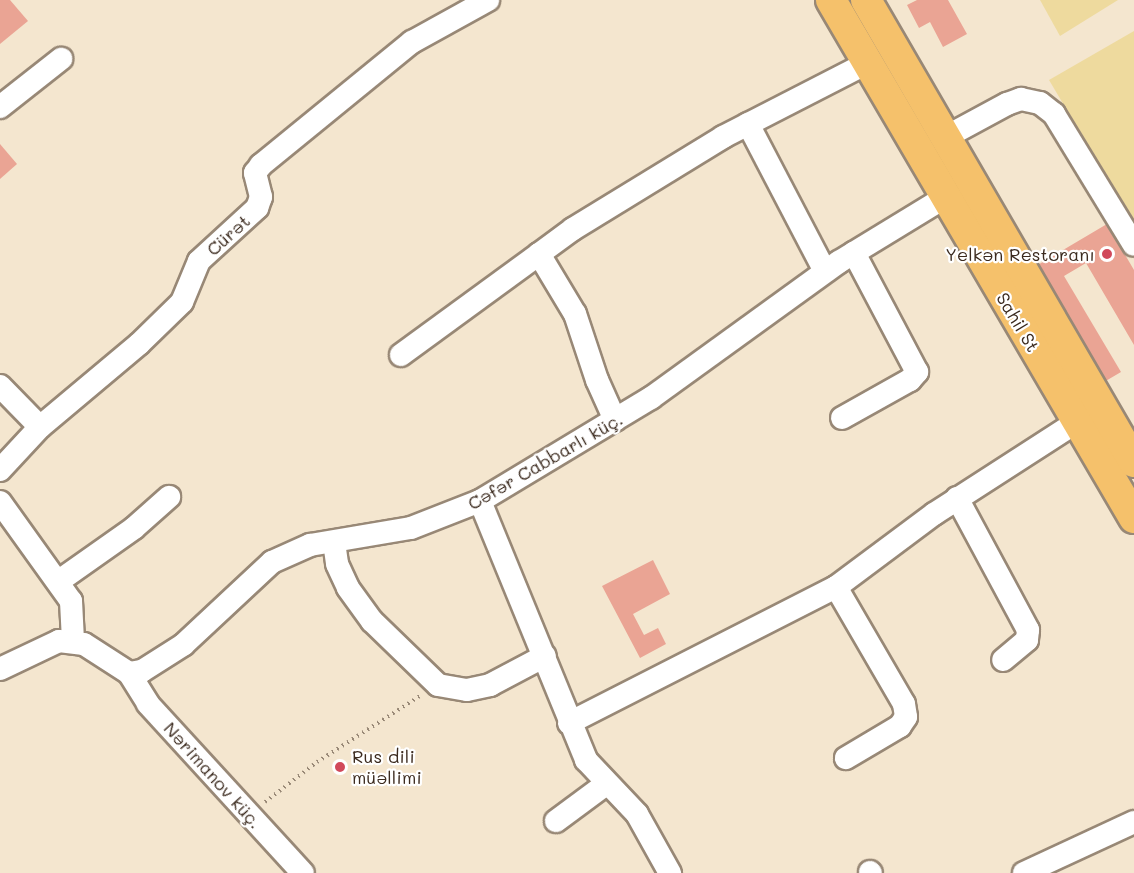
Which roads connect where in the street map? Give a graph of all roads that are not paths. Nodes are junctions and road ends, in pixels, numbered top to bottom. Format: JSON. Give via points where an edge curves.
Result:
{"nodes":[{"id":1,"x":488,"y":0,"type":"edge"},
{"id":2,"x":831,"y":0,"type":"edge"},
{"id":3,"x":866,"y":0,"type":"edge"},
{"id":4,"x":61,"y":59,"type":"dead end"},
{"id":5,"x":867,"y":63,"type":"junction"},
{"id":6,"x":0,"y":107,"type":"edge"},
{"id":7,"x":748,"y":124,"type":"junction"},
{"id":8,"x":944,"y":138,"type":"junction"},
{"id":9,"x":944,"y":198,"type":"junction"},
{"id":10,"x":1134,"y":245,"type":"edge"},
{"id":11,"x":854,"y":253,"type":"junction"},
{"id":12,"x":539,"y":254,"type":"junction"},
{"id":13,"x":825,"y":272,"type":"junction"},
{"id":14,"x":401,"y":355,"type":"dead end"},
{"id":15,"x":0,"y":386,"type":"edge"},
{"id":16,"x":842,"y":418,"type":"dead end"},
{"id":17,"x":615,"y":420,"type":"junction"},
{"id":18,"x":1077,"y":422,"type":"junction"},
{"id":19,"x":40,"y":427,"type":"junction"},
{"id":20,"x":1134,"y":462,"type":"edge"},
{"id":21,"x":0,"y":470,"type":"edge"},
{"id":22,"x":169,"y":497,"type":"dead end"},
{"id":23,"x":957,"y":498,"type":"junction"},
{"id":24,"x":480,"y":501,"type":"junction"},
{"id":25,"x":0,"y":502,"type":"edge"},
{"id":26,"x":1134,"y":519,"type":"edge"},
{"id":27,"x":334,"y":542,"type":"junction"},
{"id":28,"x":59,"y":581,"type":"junction"},
{"id":29,"x":836,"y":587,"type":"junction"},
{"id":30,"x":73,"y":641,"type":"junction"},
{"id":31,"x":545,"y":656,"type":"junction"},
{"id":32,"x":1003,"y":660,"type":"dead end"},
{"id":33,"x":0,"y":669,"type":"edge"},
{"id":34,"x":129,"y":673,"type":"junction"},
{"id":35,"x":569,"y":723,"type":"junction"},
{"id":36,"x":846,"y":759,"type":"dead end"},
{"id":37,"x":606,"y":784,"type":"junction"},
{"id":38,"x":556,"y":821,"type":"dead end"},
{"id":39,"x":1134,"y":822,"type":"edge"},
{"id":40,"x":303,"y":873,"type":"edge"},
{"id":41,"x":670,"y":873,"type":"edge"},
{"id":42,"x":1024,"y":873,"type":"edge"}],
"edges":[{"from":1,"to":19,"type":"street","name":"Cürət","via":[[412,42],[261,165],[255,173],[261,197],[257,208],[199,261],[182,302],[139,344]]},
{"from":2,"to":5,"type":"main road","name":"Sahil St"},
{"from":3,"to":8,"type":"main road","name":"Sahil St"},
{"from":4,"to":6,"type":"street"},
{"from":5,"to":7,"type":"street"},
{"from":5,"to":9,"type":"main road","name":"Sahil St"},
{"from":7,"to":12,"type":"street","via":[[573,229]]},
{"from":7,"to":13,"type":"street"},
{"from":8,"to":10,"type":"street","via":[[1007,104],[1021,99],[1040,103],[1054,114]]},
{"from":8,"to":20,"type":"main road","name":"Sahil St"},
{"from":9,"to":11,"type":"street","name":"Cəfər Cabbarlı küç."},
{"from":9,"to":18,"type":"main road","name":"Sahil St"},
{"from":11,"to":13,"type":"street","name":"Cəfər Cabbarlı küç."},
{"from":11,"to":16,"type":"street","via":[[916,372],[910,380]]},
{"from":12,"to":14,"type":"street"},
{"from":12,"to":17,"type":"street","via":[[576,314],[597,380]]},
{"from":13,"to":17,"type":"street","name":"Cəfər Cabbarlı küç.","via":[[678,380]]},
{"from":15,"to":19,"type":"street"},
{"from":17,"to":24,"type":"street","name":"Cəfər Cabbarlı küç."},
{"from":18,"to":23,"type":"street"},
{"from":18,"to":26,"type":"main road","name":"Sahil St"},
{"from":19,"to":21,"type":"street","name":"Cürət"},
{"from":22,"to":28,"type":"street","via":[[134,528]]},
{"from":23,"to":29,"type":"street"},
{"from":23,"to":32,"type":"street","via":[[1028,630],[1027,640]]},
{"from":24,"to":27,"type":"street","name":"Cəfər Cabbarlı küç.","via":[[411,528]]},
{"from":24,"to":31,"type":"street"},
{"from":25,"to":28,"type":"street"},
{"from":27,"to":31,"type":"street","via":[[337,564],[348,588],[372,621],[438,685],[467,690],[490,685]]},
{"from":27,"to":34,"type":"street","name":"Cəfər Cabbarlı küç.","via":[[291,551],[272,562],[183,645],[155,664]]},
{"from":28,"to":30,"type":"street","via":[[74,612]]},
{"from":29,"to":35,"type":"street"},
{"from":29,"to":36,"type":"street","via":[[904,704],[906,717],[900,726]]},
{"from":30,"to":33,"type":"street","via":[[46,645]]},
{"from":30,"to":34,"type":"street"},
{"from":31,"to":35,"type":"street"},
{"from":34,"to":40,"type":"street","name":"Nərimanov küç.","via":[[148,704]]},
{"from":35,"to":37,"type":"street","via":[[586,760]]},
{"from":37,"to":38,"type":"street"},
{"from":37,"to":41,"type":"street","via":[[648,829]]},
{"from":39,"to":42,"type":"street"}]}
